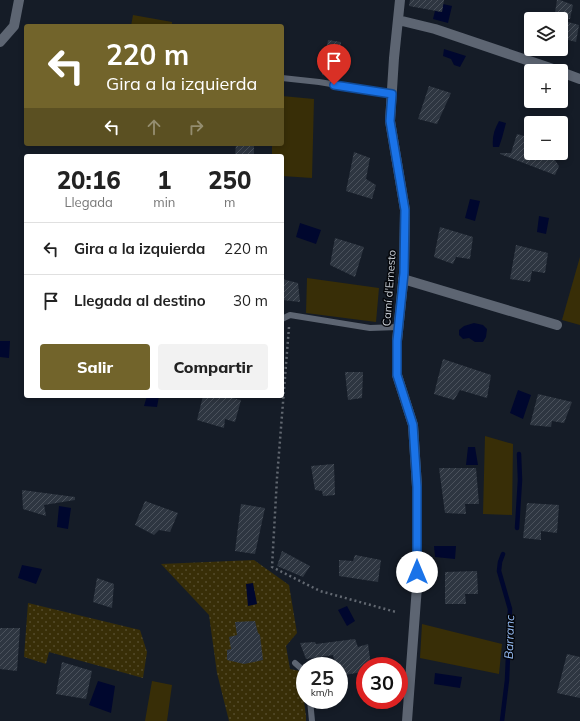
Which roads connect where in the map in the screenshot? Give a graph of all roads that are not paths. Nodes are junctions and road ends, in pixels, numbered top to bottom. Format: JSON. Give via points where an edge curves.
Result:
{"nodes":[{"id":1,"x":19,"y":0,"type":"edge"},
{"id":2,"x":400,"y":0,"type":"edge"},
{"id":3,"x":398,"y":20,"type":"junction"},
{"id":4,"x":0,"y":42,"type":"edge"},
{"id":5,"x":539,"y":64,"type":"edge"},
{"id":6,"x":568,"y":74,"type":"edge"},
{"id":7,"x":284,"y":78,"type":"edge"},
{"id":8,"x":580,"y":79,"type":"edge"},
{"id":9,"x":392,"y":94,"type":"junction"},
{"id":10,"x":403,"y":279,"type":"junction"},
{"id":11,"x":284,"y":318,"type":"edge"},
{"id":12,"x":557,"y":325,"type":"dead end"},
{"id":13,"x":398,"y":327,"type":"junction"},
{"id":14,"x":311,"y":709,"type":"edge"},
{"id":15,"x":312,"y":721,"type":"edge"},
{"id":16,"x":407,"y":721,"type":"edge"}],
"edges":[{"from":1,"to":4,"type":"street","via":[[14,26]]},
{"from":2,"to":3,"type":"street","name":"Camí d'Ernesto"},
{"from":3,"to":5,"type":"street","via":[[435,29]]},
{"from":3,"to":9,"type":"street","name":"Camí d'Ernesto"},
{"from":6,"to":8,"type":"street"},
{"from":7,"to":9,"type":"lane"},
{"from":9,"to":10,"type":"street","name":"Camí d'Ernesto","via":[[390,121],[405,210]]},
{"from":10,"to":12,"type":"street"},
{"from":10,"to":13,"type":"street","name":"Camí d'Ernesto"},
{"from":11,"to":13,"type":"lane","via":[[290,315],[370,328]]},
{"from":13,"to":16,"type":"street","name":"Camí d'Ernesto","via":[[397,375],[413,425],[417,487],[417,586]]},
{"from":14,"to":15,"type":"lane"}]}
